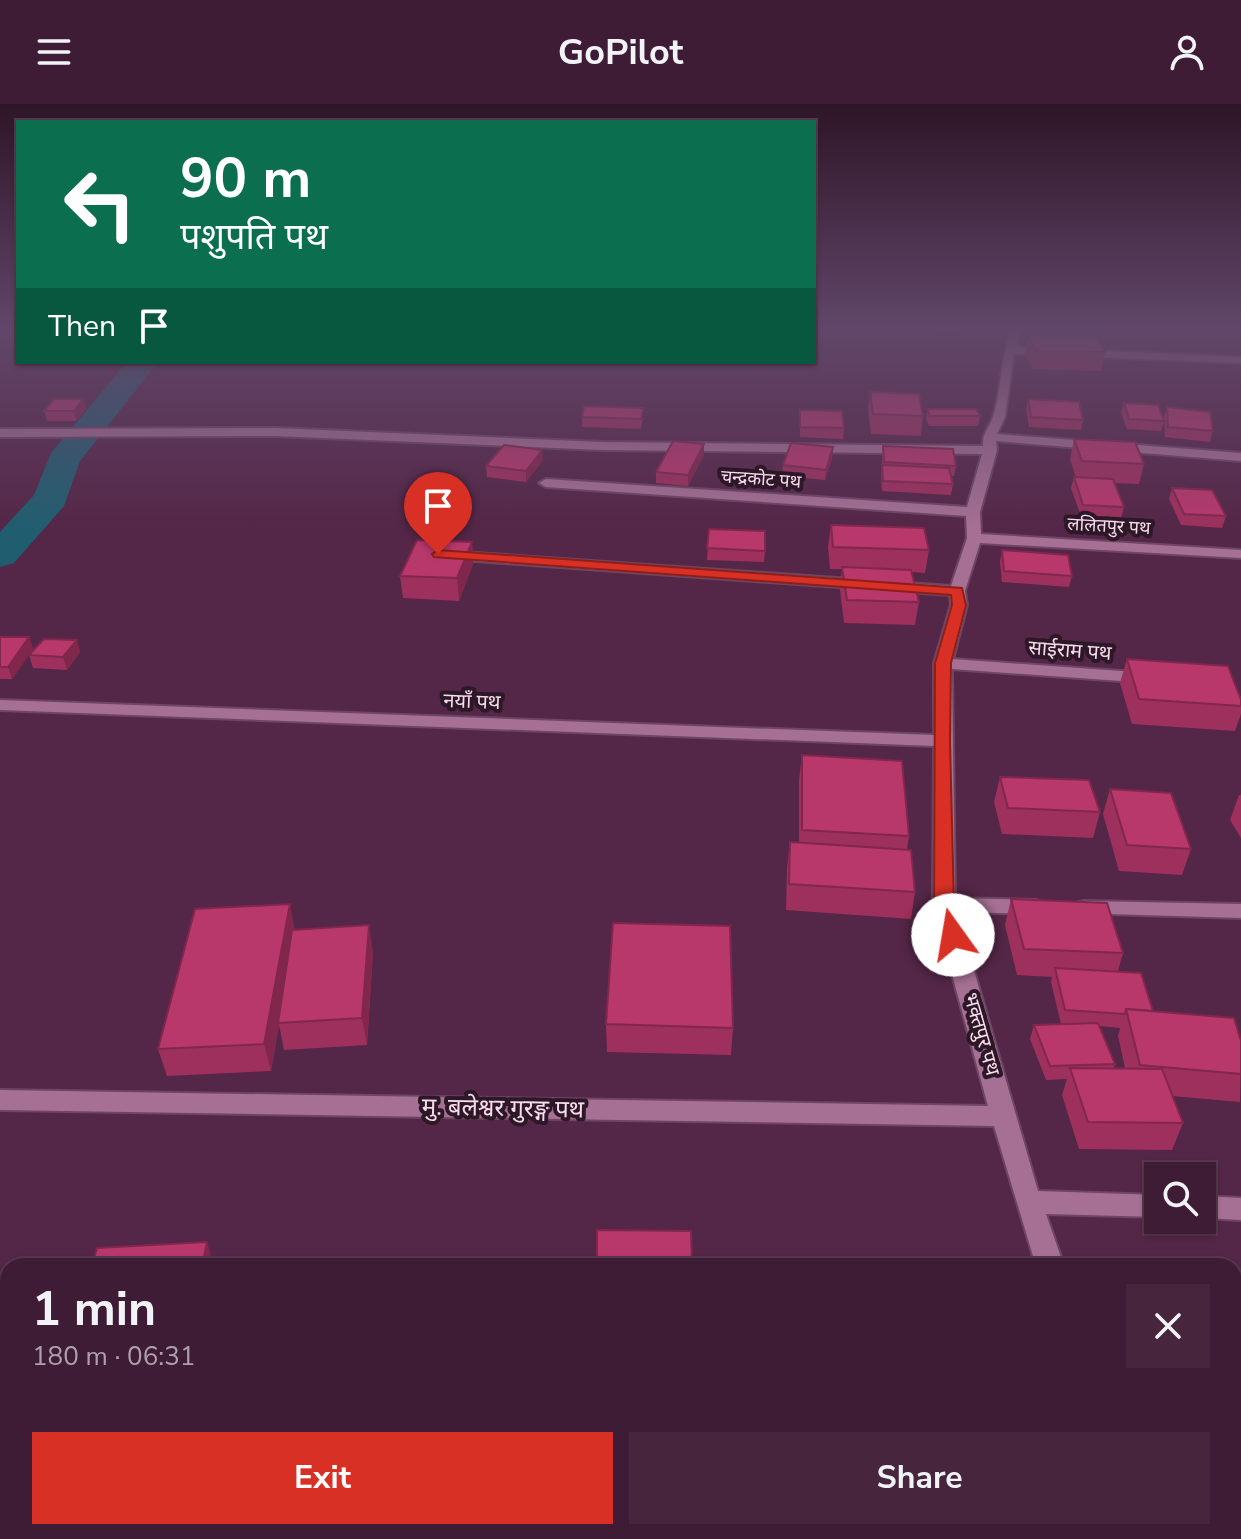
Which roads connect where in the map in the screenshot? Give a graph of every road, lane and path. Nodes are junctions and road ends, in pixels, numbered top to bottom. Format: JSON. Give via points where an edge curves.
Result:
{"nodes":[{"id":1,"x":1002,"y":396,"type":"edge"},
{"id":2,"x":0,"y":433,"type":"edge"},
{"id":3,"x":990,"y":444,"type":"junction"},
{"id":4,"x":1241,"y":457,"type":"edge"},
{"id":5,"x":546,"y":483,"type":"dead end"},
{"id":6,"x":973,"y":512,"type":"junction"},
{"id":7,"x":974,"y":538,"type":"junction"},
{"id":8,"x":438,"y":554,"type":"edge"},
{"id":9,"x":1241,"y":554,"type":"edge"},
{"id":10,"x":957,"y":591,"type":"junction"},
{"id":11,"x":943,"y":663,"type":"junction"},
{"id":12,"x":1163,"y":679,"type":"edge"},
{"id":13,"x":0,"y":705,"type":"edge"},
{"id":14,"x":942,"y":741,"type":"junction"},
{"id":15,"x":944,"y":905,"type":"junction"},
{"id":16,"x":1241,"y":911,"type":"edge"},
{"id":17,"x":0,"y":1100,"type":"edge"},
{"id":18,"x":1006,"y":1116,"type":"junction"},
{"id":19,"x":1028,"y":1202,"type":"junction"},
{"id":20,"x":1144,"y":1206,"type":"edge"},
{"id":21,"x":1216,"y":1208,"type":"edge"},
{"id":22,"x":1241,"y":1209,"type":"edge"},
{"id":23,"x":1047,"y":1258,"type":"edge"}],
"edges":[{"from":1,"to":3,"type":"street","name":"भक्तपुर पथ"},
{"from":2,"to":3,"type":"street","via":[[276,432],[602,446]]},
{"from":3,"to":4,"type":"street"},
{"from":3,"to":6,"type":"street","name":"भक्तपुर पथ"},
{"from":5,"to":6,"type":"street","name":"चन्द्रकोट पथ"},
{"from":6,"to":7,"type":"street","name":"भक्तपुर पथ"},
{"from":7,"to":9,"type":"street","name":"ललितपुर पथ"},
{"from":7,"to":10,"type":"street","name":"भक्तपुर पथ"},
{"from":8,"to":10,"type":"street"},
{"from":10,"to":11,"type":"street","name":"भक्तपुर पथ","via":[[959,605]]},
{"from":11,"to":12,"type":"street","name":"साईराम पथ"},
{"from":11,"to":14,"type":"street","name":"भक्तपुर पथ"},
{"from":13,"to":14,"type":"street","name":"नयाँ पथ"},
{"from":14,"to":15,"type":"street","name":"भक्तपुर पथ"},
{"from":15,"to":16,"type":"street"},
{"from":15,"to":18,"type":"street","name":"भक्तपुर पथ"},
{"from":17,"to":18,"type":"street","name":"मु. बलेश्वर गुरङ्ग पथ"},
{"from":18,"to":19,"type":"street","name":"भक्तपुर पथ"},
{"from":19,"to":20,"type":"street"},
{"from":19,"to":23,"type":"street","name":"भक्तपुर पथ"},
{"from":21,"to":22,"type":"street"}]}
